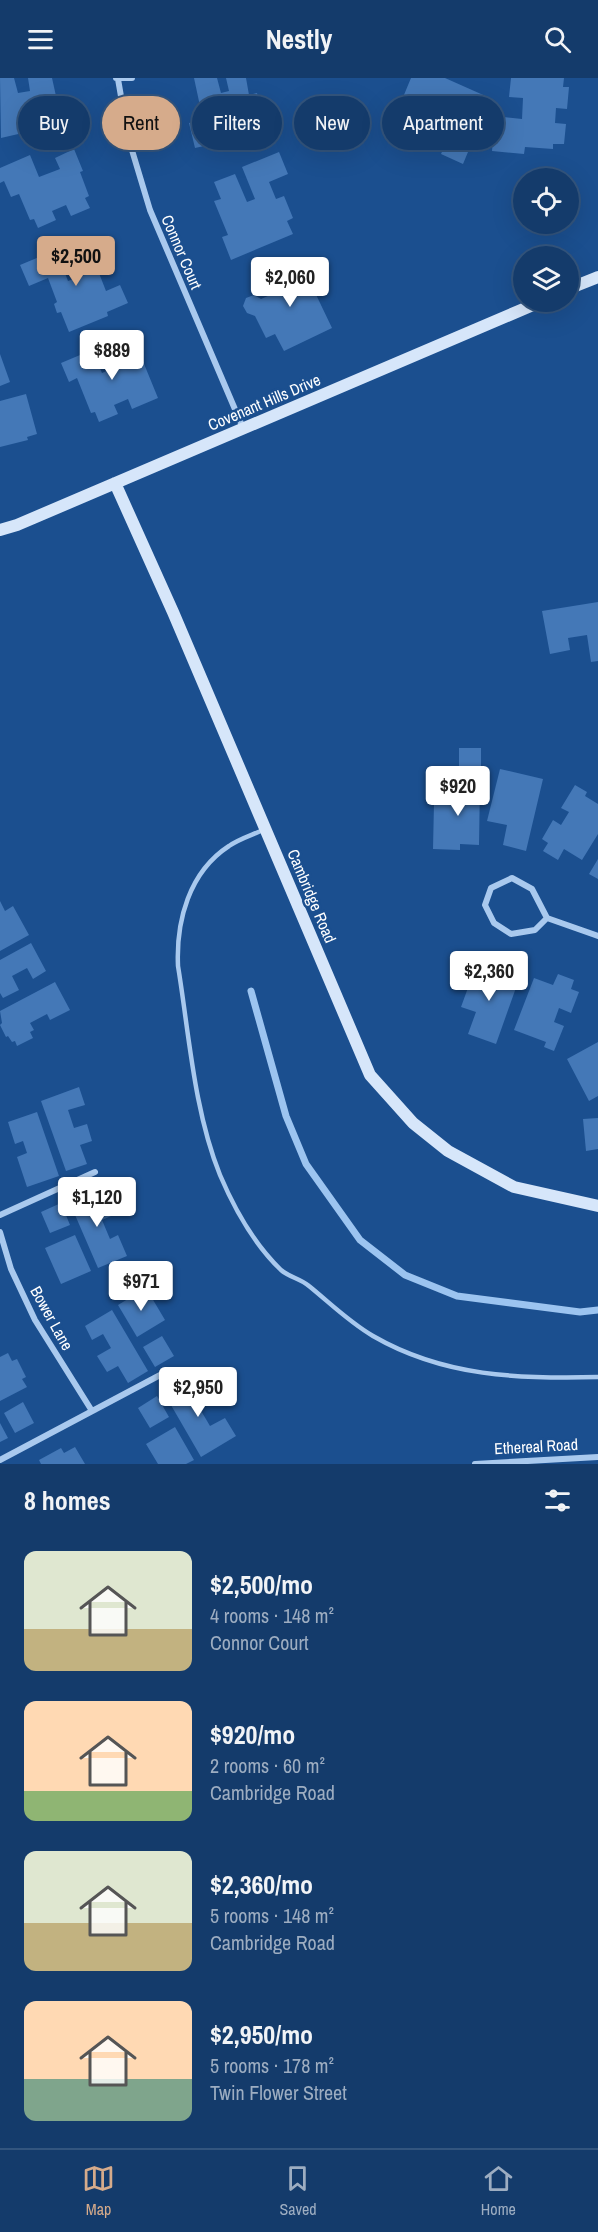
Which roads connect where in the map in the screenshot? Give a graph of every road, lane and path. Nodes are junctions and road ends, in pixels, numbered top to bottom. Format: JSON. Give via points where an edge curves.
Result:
{"nodes":[{"id":1,"x":117,"y":78,"type":"edge"},
{"id":2,"x":132,"y":78,"type":"edge"},
{"id":3,"x":598,"y":277,"type":"edge"},
{"id":4,"x":579,"y":285,"type":"edge"},
{"id":5,"x":516,"y":312,"type":"edge"},
{"id":6,"x":243,"y":428,"type":"junction"},
{"id":7,"x":115,"y":483,"type":"junction"},
{"id":8,"x":0,"y":530,"type":"edge"},
{"id":9,"x":266,"y":828,"type":"junction"},
{"id":10,"x":548,"y":918,"type":"junction"},
{"id":11,"x":598,"y":936,"type":"edge"},
{"id":12,"x":95,"y":1172,"type":"dead end"},
{"id":13,"x":598,"y":1206,"type":"edge"},
{"id":14,"x":0,"y":1215,"type":"edge"},
{"id":15,"x":0,"y":1233,"type":"edge"},
{"id":16,"x":162,"y":1374,"type":"dead end"},
{"id":17,"x":598,"y":1377,"type":"edge"},
{"id":18,"x":92,"y":1411,"type":"junction"},
{"id":19,"x":598,"y":1456,"type":"edge"},
{"id":20,"x":0,"y":1460,"type":"edge"},
{"id":21,"x":475,"y":1464,"type":"edge"}],
"edges":[{"from":1,"to":2,"type":"street","name":"Connor Court"},
{"from":1,"to":6,"type":"street","name":"Connor Court","via":[[128,136],[150,210]]},
{"from":3,"to":4,"type":"street"},
{"from":5,"to":6,"type":"street","name":"Covenant Hills Drive"},
{"from":6,"to":7,"type":"street","name":"Covenant Hills Drive"},
{"from":7,"to":8,"type":"street","name":"Covenant Hills Drive"},
{"from":7,"to":9,"type":"street","name":"Cambridge Road"},
{"from":9,"to":13,"type":"street","name":"Cambridge Road","via":[[370,1075],[384,1091],[413,1123],[448,1150],[514,1187]]},
{"from":9,"to":17,"type":"lane","via":[[229,846],[198,878],[186,901],[177,942],[204,1123],[221,1176],[240,1213],[282,1272],[307,1284],[374,1336],[414,1356],[516,1378]]},
{"from":10,"to":10,"type":"street","via":[[535,930],[511,934],[494,923],[485,905],[491,888],[512,878],[532,889]]},
{"from":10,"to":11,"type":"street"},
{"from":12,"to":14,"type":"street"},
{"from":15,"to":18,"type":"street","name":"Bower Lane","via":[[11,1269],[35,1320]]},
{"from":16,"to":18,"type":"street"},
{"from":18,"to":20,"type":"street"},
{"from":19,"to":21,"type":"street","name":"Ethereal Road"}]}
